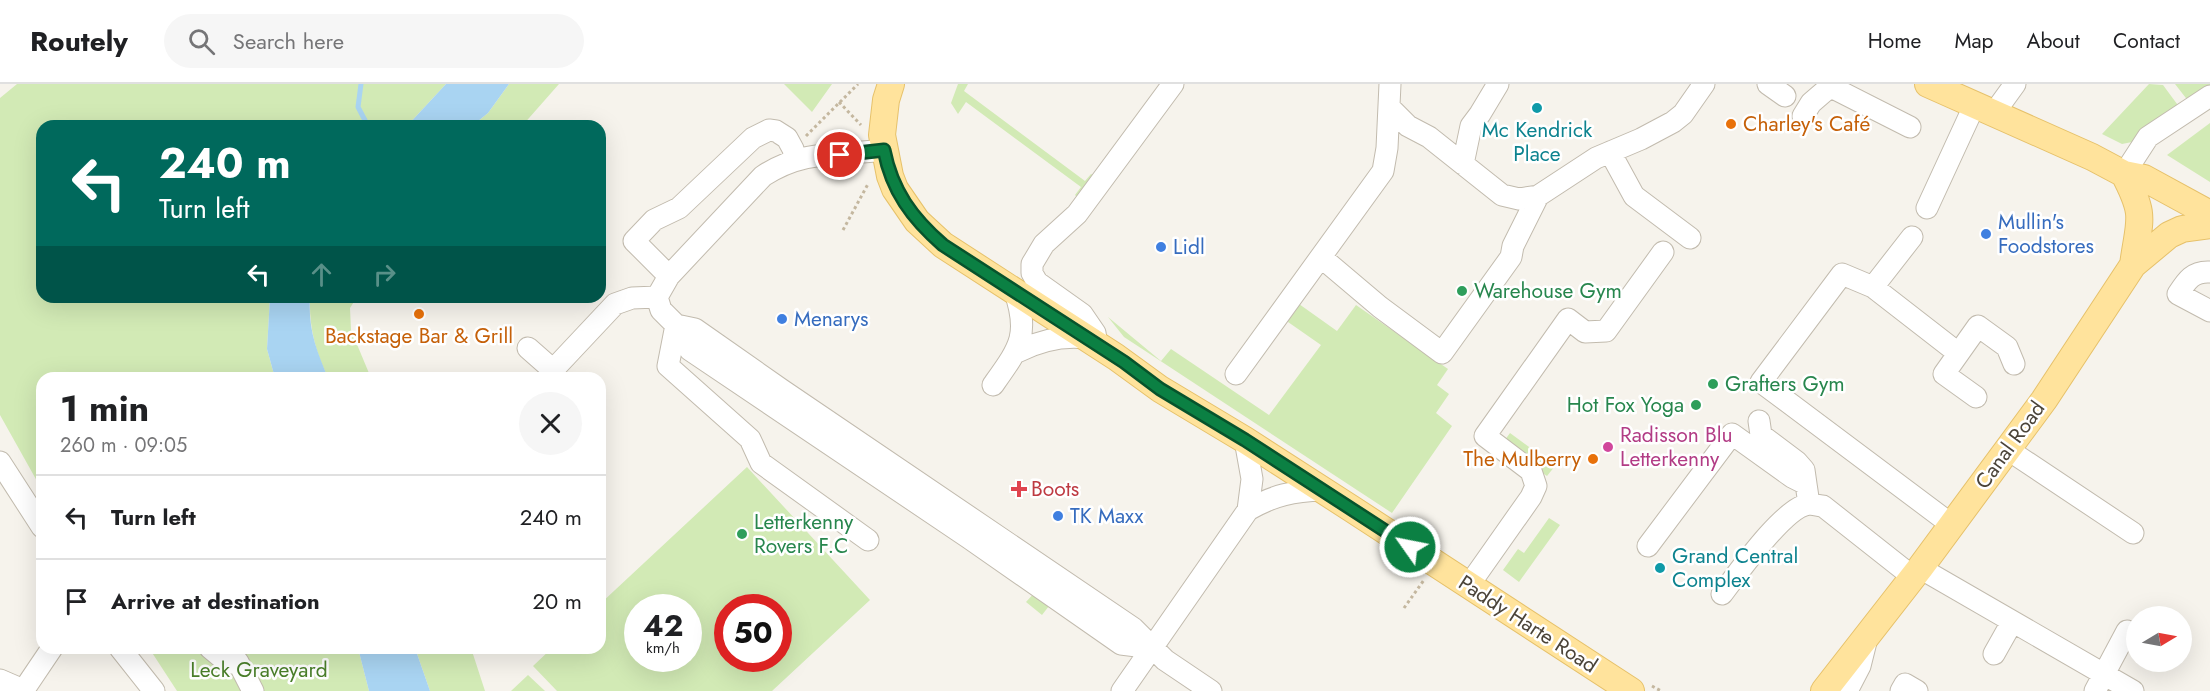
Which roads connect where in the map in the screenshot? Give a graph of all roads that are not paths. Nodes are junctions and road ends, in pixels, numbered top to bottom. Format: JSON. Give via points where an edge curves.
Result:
{"nodes":[{"id":1,"x":891,"y":84,"type":"edge"},
{"id":2,"x":1173,"y":84,"type":"edge"},
{"id":3,"x":1390,"y":84,"type":"edge"},
{"id":4,"x":1498,"y":84,"type":"edge"},
{"id":5,"x":1704,"y":84,"type":"edge"},
{"id":6,"x":1928,"y":84,"type":"edge"},
{"id":7,"x":2015,"y":84,"type":"edge"},
{"id":8,"x":1832,"y":85,"type":"edge"},
{"id":9,"x":2210,"y":96,"type":"edge"},
{"id":10,"x":1390,"y":108,"type":"junction"},
{"id":11,"x":1985,"y":109,"type":"junction"},
{"id":12,"x":1803,"y":116,"type":"dead end"},
{"id":13,"x":1910,"y":127,"type":"dead end"},
{"id":14,"x":884,"y":150,"type":"junction"},
{"id":15,"x":1610,"y":152,"type":"junction"},
{"id":16,"x":795,"y":159,"type":"junction"},
{"id":17,"x":1463,"y":164,"type":"junction"},
{"id":18,"x":2124,"y":174,"type":"junction"},
{"id":19,"x":1538,"y":196,"type":"junction"},
{"id":20,"x":1927,"y":208,"type":"dead end"},
{"id":21,"x":2210,"y":214,"type":"edge"},
{"id":22,"x":2210,"y":225,"type":"edge"},
{"id":23,"x":1912,"y":237,"type":"dead end"},
{"id":24,"x":1690,"y":238,"type":"dead end"},
{"id":25,"x":1663,"y":252,"type":"dead end"},
{"id":26,"x":1322,"y":258,"type":"junction"},
{"id":27,"x":2133,"y":265,"type":"junction"},
{"id":28,"x":2210,"y":272,"type":"edge"},
{"id":29,"x":669,"y":276,"type":"junction"},
{"id":30,"x":1873,"y":287,"type":"junction"},
{"id":31,"x":1014,"y":289,"type":"junction"},
{"id":32,"x":657,"y":297,"type":"junction"},
{"id":33,"x":2210,"y":311,"type":"edge"},
{"id":34,"x":676,"y":325,"type":"junction"},
{"id":35,"x":1092,"y":341,"type":"junction"},
{"id":36,"x":528,"y":348,"type":"dead end"},
{"id":37,"x":1017,"y":352,"type":"junction"},
{"id":38,"x":1958,"y":353,"type":"junction"},
{"id":39,"x":2014,"y":364,"type":"dead end"},
{"id":40,"x":1236,"y":374,"type":"dead end"},
{"id":41,"x":993,"y":385,"type":"dead end"},
{"id":42,"x":1976,"y":397,"type":"dead end"},
{"id":43,"x":1759,"y":421,"type":"dead end"},
{"id":44,"x":1245,"y":440,"type":"junction"},
{"id":45,"x":2007,"y":449,"type":"junction"},
{"id":46,"x":0,"y":462,"type":"edge"},
{"id":47,"x":1323,"y":490,"type":"junction"},
{"id":48,"x":1808,"y":494,"type":"junction"},
{"id":49,"x":1248,"y":510,"type":"junction"},
{"id":50,"x":36,"y":518,"type":"edge"},
{"id":51,"x":1952,"y":525,"type":"junction"},
{"id":52,"x":2133,"y":533,"type":"dead end"},
{"id":53,"x":868,"y":540,"type":"dead end"},
{"id":54,"x":1648,"y":546,"type":"dead end"},
{"id":55,"x":1917,"y":572,"type":"junction"},
{"id":56,"x":1469,"y":585,"type":"junction"},
{"id":57,"x":1722,"y":594,"type":"dead end"},
{"id":58,"x":2012,"y":622,"type":"junction"},
{"id":59,"x":2126,"y":633,"type":"edge"},
{"id":60,"x":1867,"y":637,"type":"junction"},
{"id":61,"x":1153,"y":648,"type":"junction"},
{"id":62,"x":48,"y":654,"type":"edge"},
{"id":63,"x":125,"y":654,"type":"edge"},
{"id":64,"x":217,"y":654,"type":"edge"},
{"id":65,"x":1995,"y":654,"type":"dead end"},
{"id":66,"x":241,"y":655,"type":"edge"},
{"id":67,"x":0,"y":680,"type":"edge"},
{"id":68,"x":2099,"y":683,"type":"edge"},
{"id":69,"x":1640,"y":687,"type":"edge"},
{"id":70,"x":23,"y":690,"type":"edge"},
{"id":71,"x":154,"y":691,"type":"edge"},
{"id":72,"x":253,"y":691,"type":"edge"},
{"id":73,"x":1122,"y":691,"type":"edge"},
{"id":74,"x":1210,"y":691,"type":"edge"},
{"id":75,"x":1824,"y":691,"type":"edge"},
{"id":76,"x":1847,"y":691,"type":"edge"},
{"id":77,"x":1901,"y":691,"type":"edge"},
{"id":78,"x":1917,"y":691,"type":"edge"},
{"id":79,"x":2133,"y":691,"type":"edge"}],
"edges":[{"from":1,"to":14,"type":"main road","name":"Paddy Harte Road","via":[[883,121]]},
{"from":2,"to":35,"type":"street","via":[[1077,214],[1044,244],[1032,264],[1037,282],[1082,314],[1095,333]]},
{"from":3,"to":10,"type":"street"},
{"from":4,"to":17,"type":"street","via":[[1471,126]]},
{"from":5,"to":15,"type":"street","via":[[1673,122]]},
{"from":6,"to":11,"type":"main road"},
{"from":7,"to":11,"type":"street"},
{"from":8,"to":12,"type":"street","via":[[1811,103]]},
{"from":8,"to":13,"type":"street"},
{"from":9,"to":18,"type":"street","via":[[2148,137]]},
{"from":10,"to":17,"type":"street","via":[[1408,126]]},
{"from":10,"to":26,"type":"street","via":[[1383,171]]},
{"from":11,"to":18,"type":"main road"},
{"from":11,"to":20,"type":"street"},
{"from":14,"to":16,"type":"street"},
{"from":14,"to":31,"type":"main road","name":"Paddy Harte Road","via":[[895,189],[917,221],[943,245]]},
{"from":15,"to":19,"type":"street"},
{"from":15,"to":24,"type":"street","via":[[1634,196]]},
{"from":16,"to":29,"type":"street","via":[[763,176]]},
{"from":16,"to":29,"type":"street","via":[[787,138],[770,130],[753,138],[679,208],[654,220],[634,241]]},
{"from":17,"to":19,"type":"street","via":[[1510,198]]},
{"from":18,"to":21,"type":"main road","via":[[2144,178]]},
{"from":18,"to":27,"type":"main road","via":[[2141,211]]},
{"from":19,"to":26,"type":"street","via":[[1511,257],[1442,353],[1380,308]]},
{"from":22,"to":27,"type":"main road","name":"Canal Road","via":[[2169,235]]},
{"from":23,"to":30,"type":"street"},
{"from":25,"to":56,"type":"street","via":[[1606,331],[1585,332],[1568,319],[1485,435],[1530,471],[1536,486]]},
{"from":26,"to":40,"type":"street"},
{"from":27,"to":45,"type":"main road","name":"Canal Road"},
{"from":28,"to":33,"type":"street","via":[[2196,273],[2187,279],[2178,294]]},
{"from":29,"to":32,"type":"street"},
{"from":30,"to":38,"type":"street"},
{"from":30,"to":51,"type":"street","via":[[1842,274],[1761,382]]},
{"from":31,"to":35,"type":"main road","name":"Paddy Harte Road"},
{"from":31,"to":37,"type":"street","via":[[1022,326]]},
{"from":32,"to":34,"type":"street","via":[[661,310]]},
{"from":32,"to":36,"type":"street","via":[[632,298],[615,304],[553,370]]},
{"from":34,"to":53,"type":"street","via":[[668,366],[750,439],[761,463]]},
{"from":34,"to":61,"type":"street","via":[[695,329],[1134,628]]},
{"from":35,"to":37,"type":"street","via":[[1074,336],[1043,341]]},
{"from":35,"to":44,"type":"main road","name":"Paddy Harte Road","via":[[1160,389]]},
{"from":37,"to":41,"type":"street"},
{"from":38,"to":39,"type":"street","via":[[1978,326],[2007,346]]},
{"from":38,"to":42,"type":"street","via":[[1944,374]]},
{"from":43,"to":48,"type":"street","via":[[1761,435],[1804,470]]},
{"from":44,"to":47,"type":"main road","name":"Paddy Harte Road"},
{"from":44,"to":49,"type":"street","via":[[1252,479]]},
{"from":45,"to":51,"type":"main road","name":"Canal Road"},
{"from":45,"to":52,"type":"street"},
{"from":46,"to":50,"type":"street"},
{"from":47,"to":49,"type":"street","via":[[1278,495]]},
{"from":47,"to":56,"type":"main road","name":"Paddy Harte Road"},
{"from":48,"to":54,"type":"street","via":[[1792,477],[1732,434]]},
{"from":48,"to":55,"type":"street"},
{"from":48,"to":57,"type":"street","via":[[1798,509],[1769,533]]},
{"from":49,"to":61,"type":"street"},
{"from":51,"to":55,"type":"main road","name":"Canal Road"},
{"from":55,"to":58,"type":"street"},
{"from":55,"to":60,"type":"main road","name":"Canal Road"},
{"from":56,"to":69,"type":"main road","name":"Paddy Harte Road"},
{"from":58,"to":65,"type":"street"},
{"from":58,"to":68,"type":"street"},
{"from":59,"to":68,"type":"street"},
{"from":60,"to":75,"type":"main road","name":"Canal Road"},
{"from":60,"to":76,"type":"street","via":[[1860,666]]},
{"from":61,"to":73,"type":"street"},
{"from":61,"to":74,"type":"street"},
{"from":62,"to":70,"type":"street"},
{"from":63,"to":71,"type":"street"},
{"from":64,"to":66,"type":"street","via":[[228,663]]},
{"from":66,"to":72,"type":"street"},
{"from":67,"to":70,"type":"street"},
{"from":68,"to":79,"type":"street"},
{"from":77,"to":78,"type":"street","via":[[1905,684]]}]}
